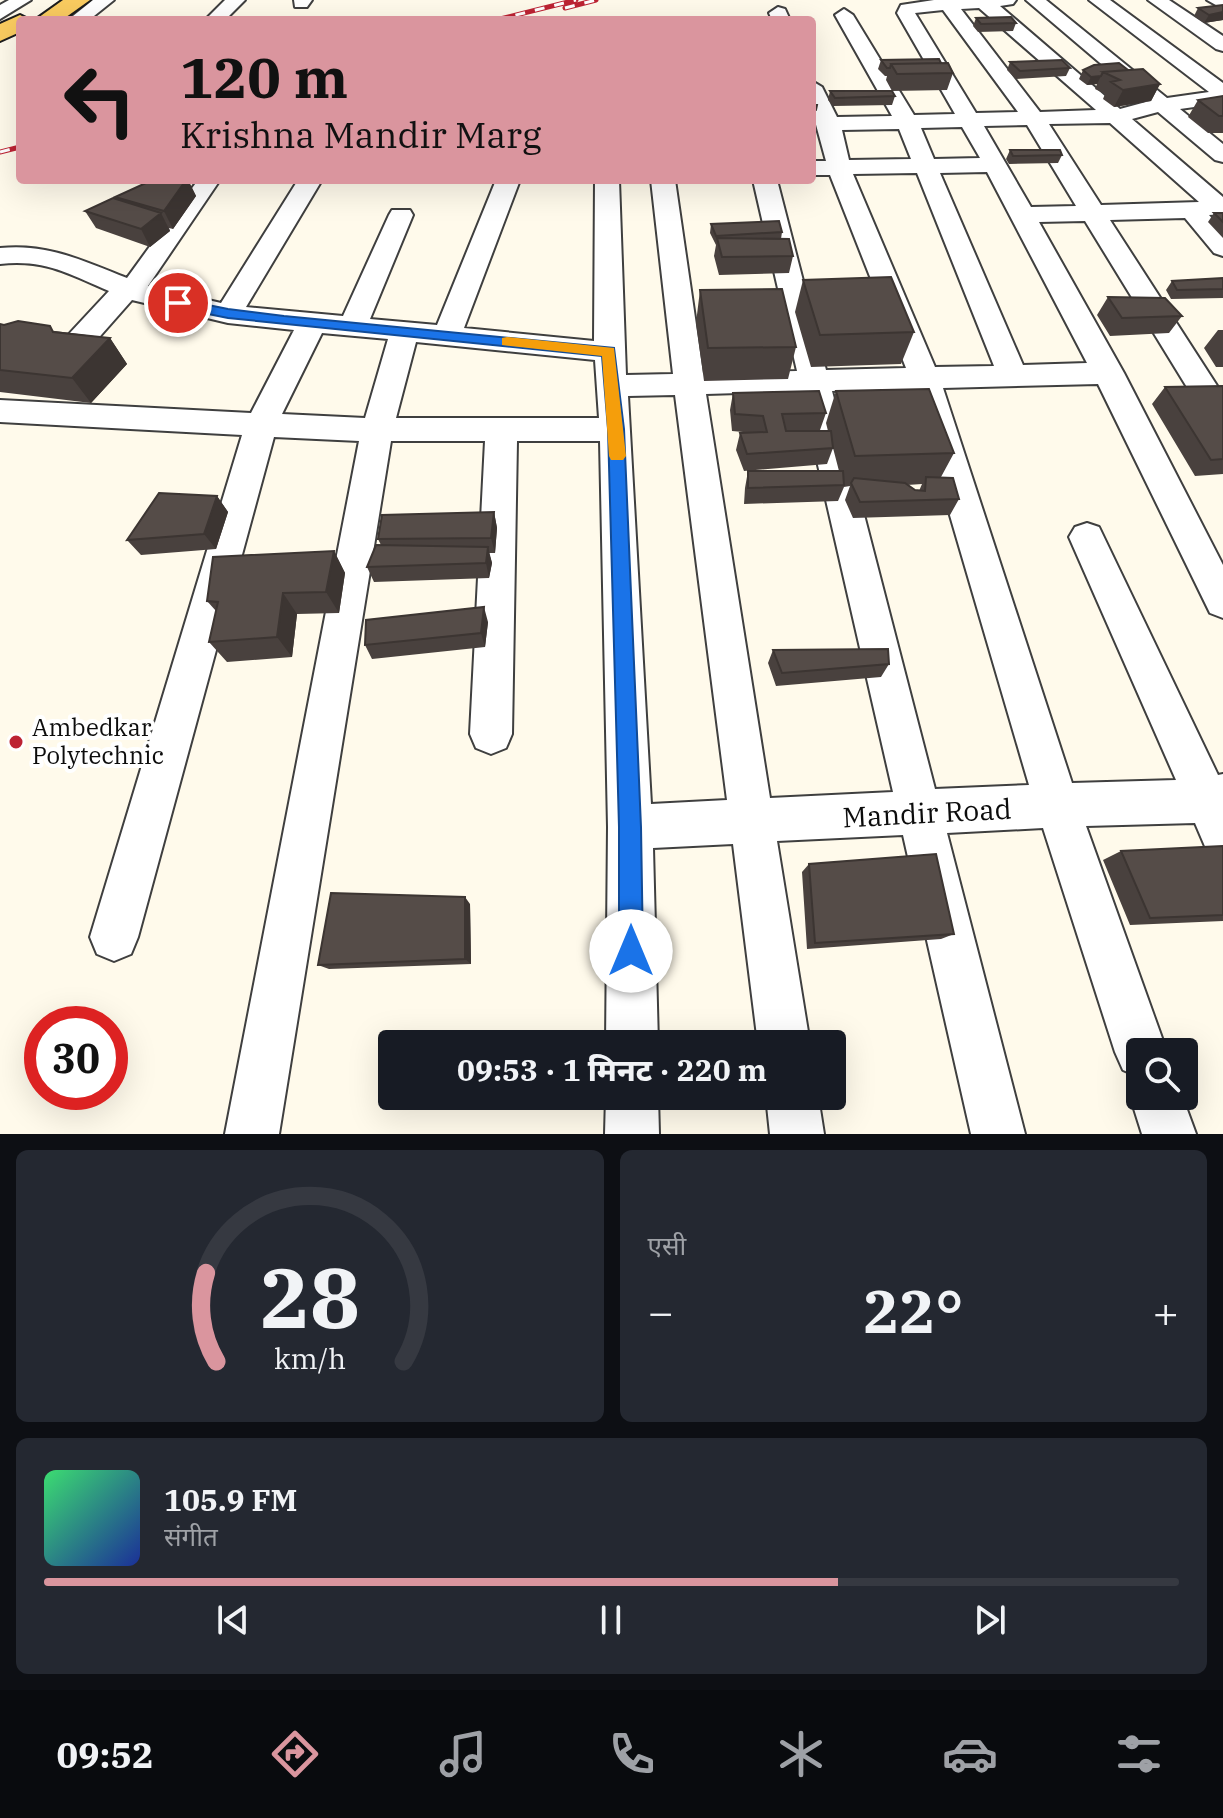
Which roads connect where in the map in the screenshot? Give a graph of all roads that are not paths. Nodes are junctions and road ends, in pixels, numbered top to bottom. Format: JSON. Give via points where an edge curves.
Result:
{"nodes":[{"id":1,"x":22,"y":0,"type":"edge"},
{"id":2,"x":55,"y":0,"type":"edge"},
{"id":3,"x":79,"y":0,"type":"edge"},
{"id":4,"x":105,"y":0,"type":"edge"},
{"id":5,"x":236,"y":0,"type":"edge"},
{"id":6,"x":1007,"y":0,"type":"edge"},
{"id":7,"x":1035,"y":0,"type":"edge"},
{"id":8,"x":1098,"y":0,"type":"edge"},
{"id":9,"x":1157,"y":0,"type":"edge"},
{"id":10,"x":1216,"y":0,"type":"edge"},
{"id":11,"x":984,"y":2,"type":"edge"},
{"id":12,"x":948,"y":4,"type":"junction"},
{"id":13,"x":1223,"y":4,"type":"edge"},
{"id":14,"x":0,"y":13,"type":"edge"},
{"id":15,"x":844,"y":15,"type":"dead end"},
{"id":16,"x":29,"y":16,"type":"edge"},
{"id":17,"x":53,"y":16,"type":"edge"},
{"id":18,"x":83,"y":16,"type":"edge"},
{"id":19,"x":218,"y":16,"type":"edge"},
{"id":20,"x":1223,"y":45,"type":"edge"},
{"id":21,"x":1223,"y":95,"type":"edge"},
{"id":22,"x":816,"y":96,"type":"edge"},
{"id":23,"x":1162,"y":105,"type":"junction"},
{"id":24,"x":1118,"y":116,"type":"junction"},
{"id":25,"x":1033,"y":117,"type":"junction"},
{"id":26,"x":971,"y":121,"type":"junction"},
{"id":27,"x":907,"y":122,"type":"junction"},
{"id":28,"x":829,"y":124,"type":"junction"},
{"id":29,"x":1223,"y":155,"type":"edge"},
{"id":30,"x":997,"y":165,"type":"junction"},
{"id":31,"x":923,"y":167,"type":"junction"},
{"id":32,"x":826,"y":168,"type":"edge"},
{"id":33,"x":208,"y":184,"type":"edge"},
{"id":34,"x":308,"y":184,"type":"edge"},
{"id":35,"x":506,"y":184,"type":"edge"},
{"id":36,"x":607,"y":184,"type":"edge"},
{"id":37,"x":664,"y":184,"type":"edge"},
{"id":38,"x":766,"y":184,"type":"edge"},
{"id":39,"x":1221,"y":207,"type":"edge"},
{"id":40,"x":1192,"y":210,"type":"junction"},
{"id":41,"x":1095,"y":213,"type":"junction"},
{"id":42,"x":401,"y":215,"type":"dead end"},
{"id":43,"x":1021,"y":215,"type":"junction"},
{"id":44,"x":1223,"y":248,"type":"edge"},
{"id":45,"x":0,"y":256,"type":"edge"},
{"id":46,"x":129,"y":289,"type":"junction"},
{"id":47,"x":228,"y":314,"type":"junction"},
{"id":48,"x":312,"y":323,"type":"junction"},
{"id":49,"x":352,"y":327,"type":"junction"},
{"id":50,"x":404,"y":332,"type":"junction"},
{"id":51,"x":447,"y":336,"type":"junction"},
{"id":52,"x":609,"y":352,"type":"junction"},
{"id":53,"x":1109,"y":373,"type":"junction"},
{"id":54,"x":1013,"y":376,"type":"junction"},
{"id":55,"x":925,"y":378,"type":"junction"},
{"id":56,"x":813,"y":381,"type":"junction"},
{"id":57,"x":689,"y":384,"type":"junction"},
{"id":58,"x":612,"y":386,"type":"junction"},
{"id":59,"x":6,"y":414,"type":"edge"},
{"id":60,"x":1223,"y":420,"type":"edge"},
{"id":61,"x":261,"y":425,"type":"junction"},
{"id":62,"x":501,"y":429,"type":"junction"},
{"id":63,"x":616,"y":429,"type":"junction"},
{"id":64,"x":377,"y":430,"type":"junction"},
{"id":65,"x":1087,"y":537,"type":"dead end"},
{"id":66,"x":1223,"y":602,"type":"edge"},
{"id":67,"x":491,"y":734,"type":"dead end"},
{"id":68,"x":1057,"y":805,"type":"junction"},
{"id":69,"x":1218,"y":810,"type":"edge"},
{"id":70,"x":920,"y":813,"type":"junction"},
{"id":71,"x":751,"y":822,"type":"junction"},
{"id":72,"x":630,"y":827,"type":"junction"},
{"id":73,"x":114,"y":937,"type":"dead end"},
{"id":74,"x":632,"y":1030,"type":"edge"},
{"id":75,"x":782,"y":1030,"type":"edge"},
{"id":76,"x":1136,"y":1038,"type":"edge"},
{"id":77,"x":632,"y":1110,"type":"edge"},
{"id":78,"x":794,"y":1110,"type":"edge"},
{"id":79,"x":1161,"y":1110,"type":"edge"},
{"id":80,"x":252,"y":1134,"type":"edge"},
{"id":81,"x":632,"y":1134,"type":"edge"},
{"id":82,"x":797,"y":1134,"type":"edge"},
{"id":83,"x":998,"y":1134,"type":"edge"},
{"id":84,"x":1169,"y":1134,"type":"edge"}],
"edges":[{"from":1,"to":14,"type":"street"},
{"from":2,"to":16,"type":"main road"},
{"from":3,"to":17,"type":"main road"},
{"from":4,"to":18,"type":"street"},
{"from":5,"to":19,"type":"street"},
{"from":6,"to":11,"type":"street"},
{"from":7,"to":23,"type":"street"},
{"from":8,"to":21,"type":"street"},
{"from":9,"to":20,"type":"street"},
{"from":10,"to":13,"type":"street"},
{"from":11,"to":12,"type":"street"},
{"from":11,"to":24,"type":"street"},
{"from":12,"to":25,"type":"street"},
{"from":12,"to":26,"type":"street","via":[[914,7],[906,13]]},
{"from":15,"to":27,"type":"street"},
{"from":21,"to":23,"type":"street"},
{"from":22,"to":28,"type":"street"},
{"from":23,"to":24,"type":"street"},
{"from":23,"to":29,"type":"street"},
{"from":24,"to":25,"type":"street"},
{"from":24,"to":39,"type":"street"},
{"from":25,"to":26,"type":"street"},
{"from":25,"to":41,"type":"street"},
{"from":26,"to":27,"type":"street"},
{"from":26,"to":30,"type":"street"},
{"from":27,"to":28,"type":"street"},
{"from":27,"to":31,"type":"street"},
{"from":28,"to":32,"type":"street"},
{"from":30,"to":31,"type":"street"},
{"from":30,"to":43,"type":"street"},
{"from":31,"to":32,"type":"street"},
{"from":31,"to":54,"type":"street"},
{"from":32,"to":55,"type":"street"},
{"from":33,"to":46,"type":"street"},
{"from":34,"to":47,"type":"street"},
{"from":35,"to":51,"type":"street"},
{"from":36,"to":52,"type":"street"},
{"from":37,"to":57,"type":"street"},
{"from":38,"to":56,"type":"street"},
{"from":39,"to":40,"type":"street"},
{"from":40,"to":41,"type":"street"},
{"from":40,"to":44,"type":"street"},
{"from":41,"to":43,"type":"street"},
{"from":41,"to":60,"type":"street"},
{"from":42,"to":49,"type":"street"},
{"from":43,"to":53,"type":"street"},
{"from":45,"to":46,"type":"street","via":[[28,253],[52,258]]},
{"from":46,"to":47,"type":"street"},
{"from":46,"to":59,"type":"street"},
{"from":47,"to":48,"type":"street"},
{"from":48,"to":49,"type":"street"},
{"from":48,"to":61,"type":"street"},
{"from":49,"to":50,"type":"street"},
{"from":50,"to":51,"type":"street"},
{"from":50,"to":64,"type":"street"},
{"from":51,"to":52,"type":"street"},
{"from":52,"to":58,"type":"street"},
{"from":53,"to":54,"type":"street"},
{"from":53,"to":66,"type":"street"},
{"from":54,"to":55,"type":"street"},
{"from":55,"to":56,"type":"street"},
{"from":55,"to":68,"type":"street"},
{"from":56,"to":57,"type":"street"},
{"from":56,"to":70,"type":"street"},
{"from":57,"to":58,"type":"street"},
{"from":57,"to":71,"type":"street"},
{"from":58,"to":63,"type":"street"},
{"from":59,"to":61,"type":"street"},
{"from":61,"to":64,"type":"street"},
{"from":61,"to":73,"type":"street"},
{"from":62,"to":63,"type":"street"},
{"from":62,"to":64,"type":"street"},
{"from":62,"to":67,"type":"street"},
{"from":63,"to":72,"type":"street"},
{"from":64,"to":80,"type":"street"},
{"from":65,"to":69,"type":"street"},
{"from":68,"to":69,"type":"street","name":"Mandir Road"},
{"from":68,"to":70,"type":"street","name":"Mandir Road"},
{"from":68,"to":76,"type":"street"},
{"from":70,"to":71,"type":"street","name":"Mandir Road"},
{"from":70,"to":83,"type":"street"},
{"from":71,"to":72,"type":"street","name":"Mandir Road"},
{"from":71,"to":75,"type":"street"},
{"from":72,"to":74,"type":"street"},
{"from":77,"to":81,"type":"street"},
{"from":78,"to":82,"type":"street"},
{"from":79,"to":84,"type":"street"}]}
